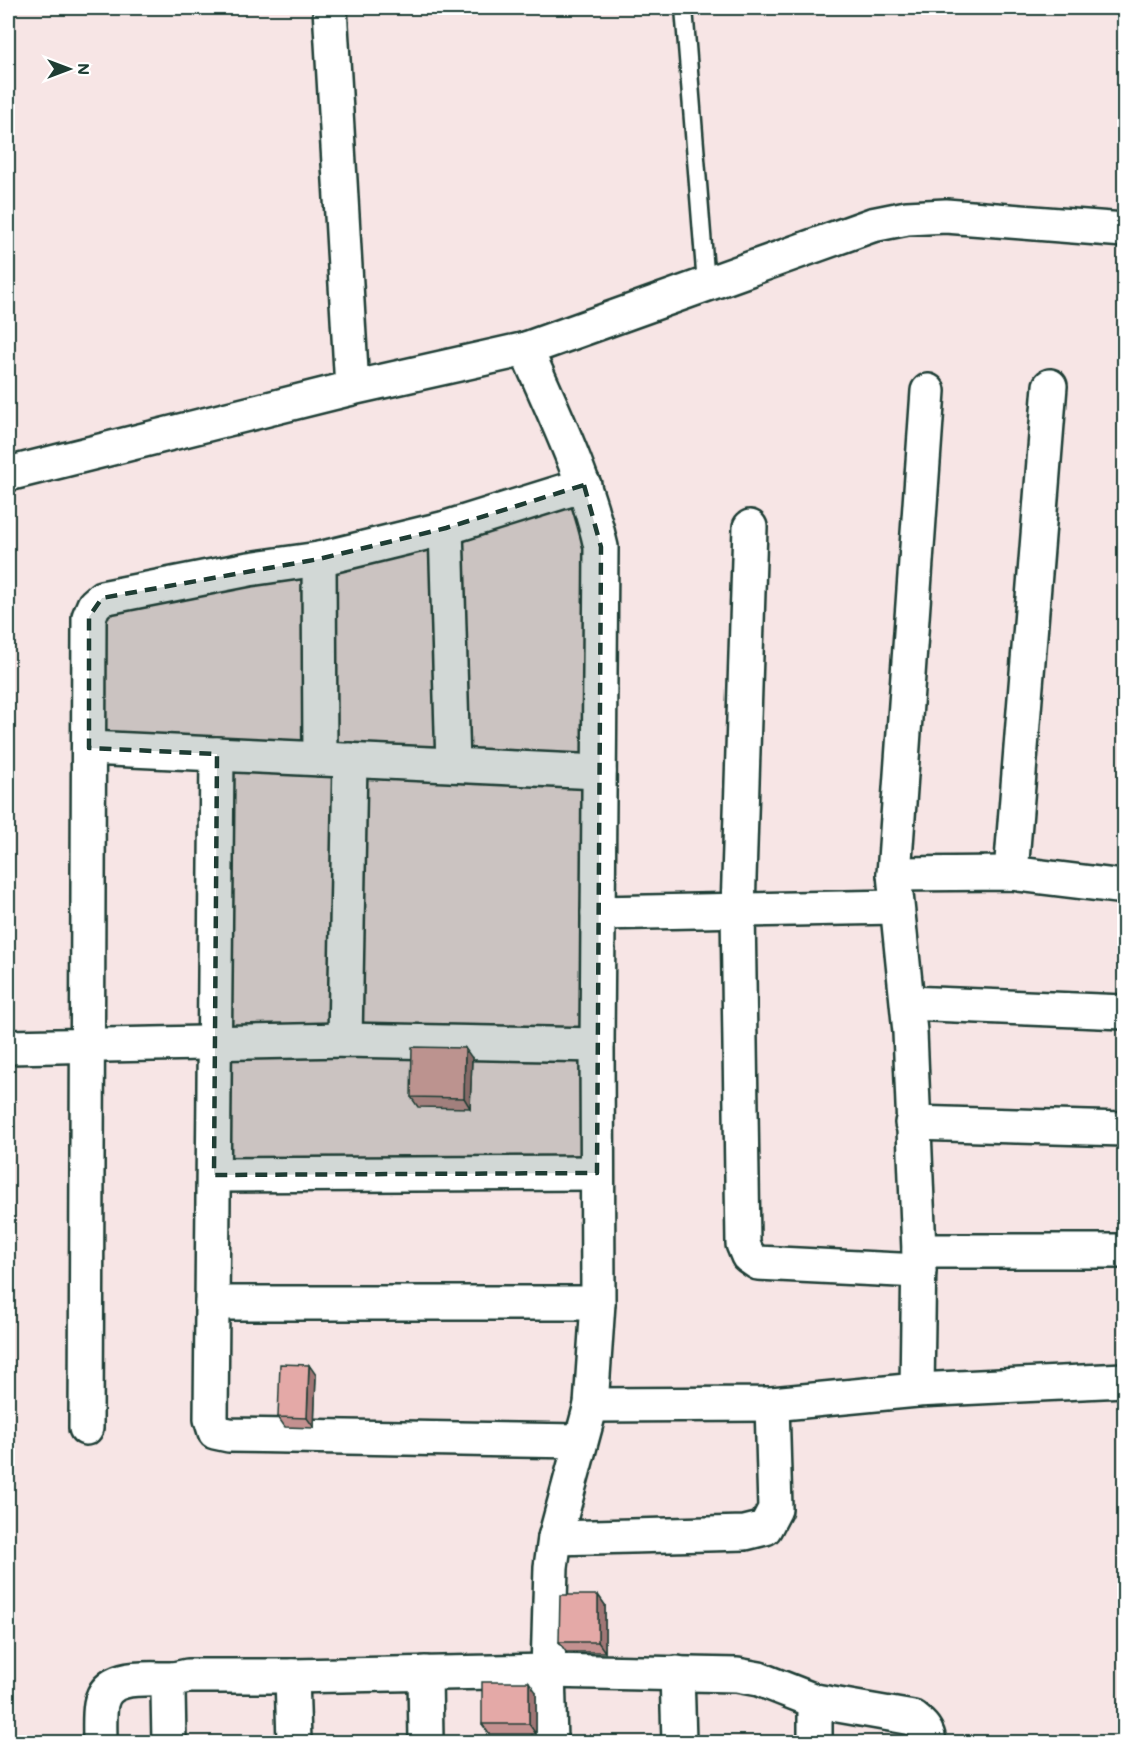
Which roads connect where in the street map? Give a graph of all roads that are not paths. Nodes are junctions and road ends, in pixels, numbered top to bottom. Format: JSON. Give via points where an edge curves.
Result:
{"nodes":[{"id":1,"x":330,"y":8,"type":"edge"},
{"id":2,"x":684,"y":8,"type":"edge"},
{"id":3,"x":1125,"y":230,"type":"edge"},
{"id":4,"x":706,"y":284,"type":"junction"},
{"id":5,"x":526,"y":349,"type":"junction"},
{"id":6,"x":1050,"y":386,"type":"dead end"},
{"id":7,"x":352,"y":388,"type":"junction"},
{"id":8,"x":928,"y":391,"type":"dead end"},
{"id":9,"x":8,"y":474,"type":"edge"},
{"id":10,"x":584,"y":485,"type":"junction"},
{"id":11,"x":750,"y":527,"type":"dead end"},
{"id":12,"x":446,"y":528,"type":"junction"},
{"id":13,"x":319,"y":559,"type":"junction"},
{"id":14,"x":89,"y":748,"type":"junction"},
{"id":15,"x":218,"y":754,"type":"junction"},
{"id":16,"x":335,"y":759,"type":"junction"},
{"id":17,"x":453,"y":765,"type":"junction"},
{"id":18,"x":599,"y":772,"type":"junction"},
{"id":19,"x":1011,"y":873,"type":"junction"},
{"id":20,"x":894,"y":874,"type":"junction"},
{"id":21,"x":1125,"y":887,"type":"edge"},
{"id":22,"x":896,"y":907,"type":"junction"},
{"id":23,"x":738,"y":910,"type":"junction"},
{"id":24,"x":598,"y":913,"type":"junction"},
{"id":25,"x":908,"y":1003,"type":"junction"},
{"id":26,"x":1125,"y":1012,"type":"edge"},
{"id":27,"x":345,"y":1040,"type":"junction"},
{"id":28,"x":215,"y":1042,"type":"junction"},
{"id":29,"x":87,"y":1045,"type":"junction"},
{"id":30,"x":597,"y":1046,"type":"junction"},
{"id":31,"x":8,"y":1047,"type":"edge"},
{"id":32,"x":912,"y":1123,"type":"junction"},
{"id":33,"x":1125,"y":1129,"type":"edge"},
{"id":34,"x":597,"y":1173,"type":"junction"},
{"id":35,"x":214,"y":1175,"type":"junction"},
{"id":36,"x":1125,"y":1251,"type":"edge"},
{"id":37,"x":919,"y":1261,"type":"junction"},
{"id":38,"x":598,"y":1303,"type":"junction"},
{"id":39,"x":212,"y":1304,"type":"junction"},
{"id":40,"x":1125,"y":1380,"type":"edge"},
{"id":41,"x":917,"y":1390,"type":"junction"},
{"id":42,"x":772,"y":1404,"type":"junction"},
{"id":43,"x":591,"y":1405,"type":"junction"},
{"id":44,"x":86,"y":1428,"type":"dead end"},
{"id":45,"x":580,"y":1441,"type":"junction"},
{"id":46,"x":555,"y":1538,"type":"junction"},
{"id":47,"x":548,"y":1671,"type":"junction"},
{"id":48,"x":425,"y":1673,"type":"junction"},
{"id":49,"x":677,"y":1673,"type":"junction"},
{"id":50,"x":292,"y":1676,"type":"junction"},
{"id":51,"x":174,"y":1679,"type":"junction"},
{"id":52,"x":815,"y":1701,"type":"junction"},
{"id":53,"x":100,"y":1743,"type":"edge"},
{"id":54,"x":169,"y":1743,"type":"edge"},
{"id":55,"x":294,"y":1743,"type":"edge"},
{"id":56,"x":426,"y":1743,"type":"edge"},
{"id":57,"x":550,"y":1743,"type":"edge"},
{"id":58,"x":679,"y":1743,"type":"edge"},
{"id":59,"x":815,"y":1743,"type":"edge"},
{"id":60,"x":929,"y":1743,"type":"edge"}],
"edges":[{"from":1,"to":7,"type":"street"},
{"from":2,"to":4,"type":"lane"},
{"from":3,"to":4,"type":"street","via":[[946,216],[907,218],[872,225]]},
{"from":4,"to":5,"type":"street"},
{"from":5,"to":7,"type":"street"},
{"from":5,"to":10,"type":"street"},
{"from":6,"to":19,"type":"street"},
{"from":7,"to":9,"type":"street"},
{"from":8,"to":20,"type":"street"},
{"from":10,"to":12,"type":"street"},
{"from":10,"to":18,"type":"street","via":[[601,548]]},
{"from":11,"to":23,"type":"street"},
{"from":12,"to":13,"type":"street"},
{"from":12,"to":17,"type":"street"},
{"from":13,"to":14,"type":"street","via":[[102,598],[89,617]]},
{"from":13,"to":16,"type":"street"},
{"from":14,"to":15,"type":"street"},
{"from":14,"to":29,"type":"street"},
{"from":15,"to":16,"type":"street"},
{"from":15,"to":28,"type":"street"},
{"from":16,"to":17,"type":"street"},
{"from":16,"to":27,"type":"street"},
{"from":17,"to":18,"type":"street"},
{"from":18,"to":24,"type":"street"},
{"from":19,"to":20,"type":"street"},
{"from":19,"to":21,"type":"street"},
{"from":20,"to":22,"type":"street"},
{"from":22,"to":23,"type":"street"},
{"from":22,"to":25,"type":"street"},
{"from":23,"to":24,"type":"street"},
{"from":23,"to":37,"type":"street","via":[[743,1244],[748,1256],[758,1263]]},
{"from":24,"to":30,"type":"street"},
{"from":25,"to":26,"type":"street"},
{"from":25,"to":32,"type":"street"},
{"from":27,"to":28,"type":"street"},
{"from":27,"to":30,"type":"street"},
{"from":28,"to":29,"type":"street"},
{"from":28,"to":35,"type":"street"},
{"from":29,"to":31,"type":"street"},
{"from":29,"to":44,"type":"street"},
{"from":30,"to":34,"type":"street"},
{"from":32,"to":33,"type":"street"},
{"from":32,"to":37,"type":"street"},
{"from":34,"to":35,"type":"street"},
{"from":34,"to":38,"type":"street"},
{"from":35,"to":39,"type":"street"},
{"from":36,"to":37,"type":"street"},
{"from":37,"to":41,"type":"street"},
{"from":38,"to":39,"type":"street"},
{"from":38,"to":43,"type":"street"},
{"from":39,"to":45,"type":"street","via":[[211,1419],[215,1432]]},
{"from":40,"to":41,"type":"street"},
{"from":41,"to":42,"type":"street"},
{"from":42,"to":43,"type":"street"},
{"from":42,"to":46,"type":"street","via":[[775,1509],[765,1528],[746,1533]]},
{"from":43,"to":45,"type":"street"},
{"from":45,"to":46,"type":"street"},
{"from":46,"to":47,"type":"street"},
{"from":47,"to":48,"type":"street"},
{"from":47,"to":49,"type":"street"},
{"from":47,"to":57,"type":"street"},
{"from":48,"to":50,"type":"street"},
{"from":48,"to":56,"type":"street"},
{"from":49,"to":52,"type":"street","via":[[759,1679]]},
{"from":49,"to":58,"type":"street"},
{"from":50,"to":51,"type":"street"},
{"from":50,"to":55,"type":"street"},
{"from":51,"to":53,"type":"street","via":[[122,1681],[108,1689],[101,1704]]},
{"from":51,"to":54,"type":"street","via":[[168,1691]]},
{"from":52,"to":59,"type":"street"},
{"from":52,"to":60,"type":"street","via":[[913,1718],[923,1725]]}]}
